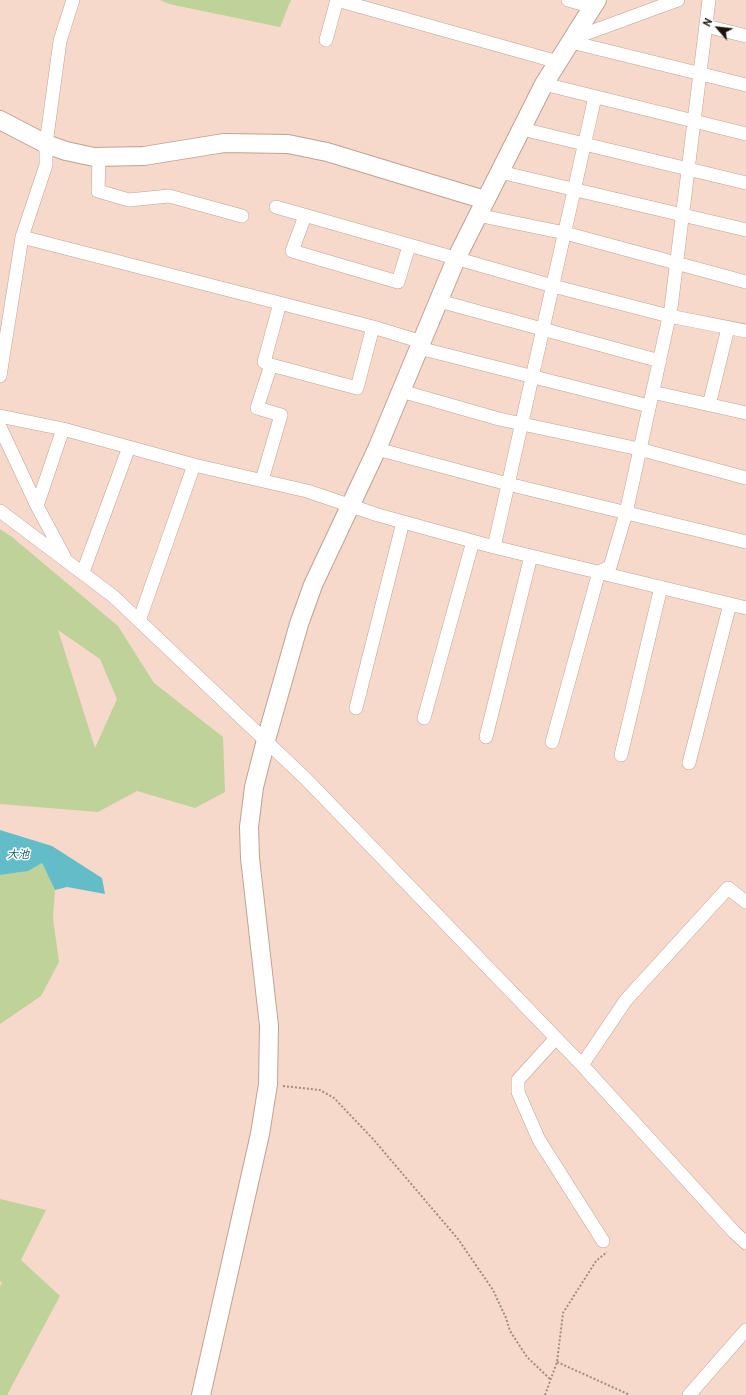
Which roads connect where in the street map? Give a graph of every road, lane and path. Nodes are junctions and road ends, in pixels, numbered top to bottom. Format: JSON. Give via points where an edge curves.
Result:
{"nodes":[{"id":1,"x":73,"y":0,"type":"edge"},
{"id":2,"x":337,"y":0,"type":"edge"},
{"id":3,"x":568,"y":0,"type":"edge"},
{"id":4,"x":678,"y":0,"type":"edge"},
{"id":5,"x":709,"y":0,"type":"edge"},
{"id":6,"x":595,"y":4,"type":"edge"},
{"id":7,"x":706,"y":26,"type":"junction"},
{"id":8,"x":746,"y":36,"type":"edge"},
{"id":9,"x":326,"y":40,"type":"dead end"},
{"id":10,"x":573,"y":40,"type":"junction"},
{"id":11,"x":558,"y":62,"type":"junction"},
{"id":12,"x":701,"y":73,"type":"junction"},
{"id":13,"x":544,"y":84,"type":"junction"},
{"id":14,"x":746,"y":85,"type":"edge"},
{"id":15,"x":595,"y":97,"type":"junction"},
{"id":16,"x":0,"y":120,"type":"edge"},
{"id":17,"x":695,"y":121,"type":"junction"},
{"id":18,"x":522,"y":128,"type":"junction"},
{"id":19,"x":746,"y":134,"type":"edge"},
{"id":20,"x":46,"y":144,"type":"junction"},
{"id":21,"x":584,"y":144,"type":"junction"},
{"id":22,"x":99,"y":158,"type":"junction"},
{"id":23,"x":688,"y":170,"type":"junction"},
{"id":24,"x":500,"y":172,"type":"junction"},
{"id":25,"x":746,"y":183,"type":"edge"},
{"id":26,"x":574,"y":191,"type":"junction"},
{"id":27,"x":276,"y":207,"type":"dead end"},
{"id":28,"x":481,"y":208,"type":"junction"},
{"id":29,"x":242,"y":216,"type":"dead end"},
{"id":30,"x":305,"y":216,"type":"junction"},
{"id":31,"x":682,"y":216,"type":"junction"},
{"id":32,"x":746,"y":230,"type":"edge"},
{"id":33,"x":564,"y":233,"type":"junction"},
{"id":34,"x":22,"y":237,"type":"junction"},
{"id":35,"x":409,"y":246,"type":"junction"},
{"id":36,"x":456,"y":259,"type":"junction"},
{"id":37,"x":677,"y":264,"type":"junction"},
{"id":38,"x":746,"y":282,"type":"edge"},
{"id":39,"x":553,"y":286,"type":"junction"},
{"id":40,"x":439,"y":301,"type":"junction"},
{"id":41,"x":280,"y":303,"type":"junction"},
{"id":42,"x":669,"y":316,"type":"junction"},
{"id":43,"x":373,"y":327,"type":"junction"},
{"id":44,"x":728,"y":328,"type":"junction"},
{"id":45,"x":543,"y":330,"type":"junction"},
{"id":46,"x":746,"y":331,"type":"edge"},
{"id":47,"x":421,"y":345,"type":"junction"},
{"id":48,"x":660,"y":361,"type":"junction"},
{"id":49,"x":272,"y":365,"type":"junction"},
{"id":50,"x":0,"y":376,"type":"edge"},
{"id":51,"x":532,"y":377,"type":"junction"},
{"id":52,"x":401,"y":391,"type":"junction"},
{"id":53,"x":652,"y":392,"type":"junction"},
{"id":54,"x":709,"y":405,"type":"junction"},
{"id":55,"x":649,"y":406,"type":"junction"},
{"id":56,"x":746,"y":413,"type":"edge"},
{"id":57,"x":0,"y":416,"type":"edge"},
{"id":58,"x":522,"y":423,"type":"junction"},
{"id":59,"x":0,"y":427,"type":"edge"},
{"id":60,"x":63,"y":429,"type":"junction"},
{"id":61,"x":129,"y":447,"type":"junction"},
{"id":62,"x":377,"y":449,"type":"junction"},
{"id":63,"x":639,"y":449,"type":"junction"},
{"id":64,"x":194,"y":465,"type":"junction"},
{"id":65,"x":746,"y":478,"type":"edge"},
{"id":66,"x":262,"y":480,"type":"junction"},
{"id":67,"x":508,"y":484,"type":"junction"},
{"id":68,"x":37,"y":506,"type":"junction"},
{"id":69,"x":351,"y":507,"type":"junction"},
{"id":70,"x":0,"y":511,"type":"edge"},
{"id":71,"x":626,"y":513,"type":"junction"},
{"id":72,"x":403,"y":522,"type":"junction"},
{"id":73,"x":473,"y":541,"type":"junction"},
{"id":74,"x":746,"y":542,"type":"edge"},
{"id":75,"x":494,"y":547,"type":"junction"},
{"id":76,"x":531,"y":556,"type":"junction"},
{"id":77,"x":66,"y":559,"type":"junction"},
{"id":78,"x":83,"y":572,"type":"junction"},
{"id":79,"x":599,"y":572,"type":"junction"},
{"id":80,"x":661,"y":587,"type":"junction"},
{"id":81,"x":730,"y":604,"type":"junction"},
{"id":82,"x":746,"y":608,"type":"edge"},
{"id":83,"x":139,"y":621,"type":"junction"},
{"id":84,"x":356,"y":708,"type":"dead end"},
{"id":85,"x":424,"y":718,"type":"dead end"},
{"id":86,"x":486,"y":737,"type":"dead end"},
{"id":87,"x":266,"y":740,"type":"junction"},
{"id":88,"x":552,"y":742,"type":"dead end"},
{"id":89,"x":621,"y":755,"type":"dead end"},
{"id":90,"x":689,"y":763,"type":"dead end"},
{"id":91,"x":746,"y":902,"type":"edge"},
{"id":92,"x":556,"y":1038,"type":"junction"},
{"id":93,"x":582,"y":1065,"type":"junction"},
{"id":94,"x":268,"y":1084,"type":"junction"},
{"id":95,"x":746,"y":1243,"type":"edge"},
{"id":96,"x":608,"y":1245,"type":"joint"},
{"id":97,"x":746,"y":1330,"type":"edge"},
{"id":98,"x":557,"y":1362,"type":"junction"},
{"id":99,"x":550,"y":1379,"type":"junction"},
{"id":100,"x":200,"y":1395,"type":"edge"},
{"id":101,"x":546,"y":1395,"type":"edge"},
{"id":102,"x":630,"y":1395,"type":"edge"},
{"id":103,"x":689,"y":1395,"type":"edge"}],
"edges":[{"from":1,"to":20,"type":"street","via":[[60,41]]},
{"from":2,"to":9,"type":"street"},
{"from":2,"to":11,"type":"street"},
{"from":3,"to":6,"type":"street"},
{"from":4,"to":10,"type":"street"},
{"from":5,"to":7,"type":"street"},
{"from":6,"to":10,"type":"street"},
{"from":7,"to":8,"type":"street"},
{"from":7,"to":12,"type":"street"},
{"from":10,"to":11,"type":"street"},
{"from":10,"to":12,"type":"street"},
{"from":11,"to":13,"type":"street"},
{"from":12,"to":14,"type":"street"},
{"from":12,"to":17,"type":"street"},
{"from":13,"to":15,"type":"street"},
{"from":13,"to":18,"type":"street"},
{"from":15,"to":17,"type":"street"},
{"from":15,"to":21,"type":"street"},
{"from":16,"to":20,"type":"street"},
{"from":17,"to":19,"type":"street"},
{"from":17,"to":23,"type":"street"},
{"from":18,"to":21,"type":"street"},
{"from":18,"to":24,"type":"street"},
{"from":20,"to":22,"type":"street"},
{"from":20,"to":34,"type":"street","via":[[46,165]]},
{"from":21,"to":23,"type":"street"},
{"from":21,"to":26,"type":"street"},
{"from":22,"to":28,"type":"street","via":[[144,156],[224,143],[288,144],[328,152]]},
{"from":22,"to":29,"type":"street","via":[[98,191],[129,200],[169,196]]},
{"from":23,"to":25,"type":"street"},
{"from":23,"to":31,"type":"street"},
{"from":24,"to":26,"type":"street"},
{"from":24,"to":28,"type":"street"},
{"from":26,"to":31,"type":"street"},
{"from":26,"to":33,"type":"street"},
{"from":27,"to":30,"type":"street"},
{"from":28,"to":33,"type":"street"},
{"from":28,"to":36,"type":"street"},
{"from":30,"to":35,"type":"street"},
{"from":30,"to":35,"type":"street","via":[[292,251],[398,282]]},
{"from":31,"to":32,"type":"street"},
{"from":31,"to":37,"type":"street"},
{"from":33,"to":37,"type":"street"},
{"from":33,"to":39,"type":"street"},
{"from":34,"to":41,"type":"street"},
{"from":34,"to":50,"type":"street"},
{"from":35,"to":36,"type":"street"},
{"from":36,"to":39,"type":"street"},
{"from":36,"to":40,"type":"street"},
{"from":37,"to":38,"type":"street"},
{"from":37,"to":42,"type":"street"},
{"from":39,"to":42,"type":"street"},
{"from":39,"to":45,"type":"street"},
{"from":40,"to":45,"type":"street"},
{"from":40,"to":47,"type":"street"},
{"from":41,"to":43,"type":"street"},
{"from":41,"to":49,"type":"street","via":[[264,362]]},
{"from":42,"to":44,"type":"street"},
{"from":42,"to":48,"type":"street"},
{"from":43,"to":47,"type":"street"},
{"from":43,"to":49,"type":"street","via":[[357,388]]},
{"from":44,"to":46,"type":"street"},
{"from":44,"to":54,"type":"street"},
{"from":45,"to":48,"type":"street"},
{"from":45,"to":51,"type":"street"},
{"from":47,"to":51,"type":"street"},
{"from":47,"to":52,"type":"street"},
{"from":48,"to":53,"type":"street"},
{"from":49,"to":66,"type":"street","via":[[257,408],[281,415]]},
{"from":51,"to":55,"type":"street"},
{"from":51,"to":58,"type":"street"},
{"from":52,"to":58,"type":"street"},
{"from":52,"to":62,"type":"street"},
{"from":53,"to":54,"type":"street"},
{"from":53,"to":55,"type":"street"},
{"from":54,"to":56,"type":"street"},
{"from":55,"to":63,"type":"street"},
{"from":57,"to":60,"type":"street"},
{"from":58,"to":63,"type":"street"},
{"from":58,"to":67,"type":"street"},
{"from":59,"to":68,"type":"street"},
{"from":60,"to":61,"type":"street"},
{"from":60,"to":68,"type":"street"},
{"from":61,"to":64,"type":"street"},
{"from":61,"to":78,"type":"street"},
{"from":62,"to":67,"type":"street"},
{"from":62,"to":69,"type":"street"},
{"from":63,"to":65,"type":"street"},
{"from":63,"to":71,"type":"street"},
{"from":64,"to":66,"type":"street"},
{"from":64,"to":83,"type":"street"},
{"from":66,"to":69,"type":"street","via":[[307,491]]},
{"from":67,"to":71,"type":"street"},
{"from":67,"to":75,"type":"street"},
{"from":68,"to":77,"type":"street"},
{"from":69,"to":72,"type":"street"},
{"from":69,"to":87,"type":"street","via":[[313,585],[299,624]]},
{"from":70,"to":77,"type":"street"},
{"from":71,"to":74,"type":"street"},
{"from":71,"to":79,"type":"street","via":[[610,567]]},
{"from":72,"to":73,"type":"street"},
{"from":72,"to":84,"type":"street"},
{"from":73,"to":75,"type":"street"},
{"from":73,"to":85,"type":"street"},
{"from":75,"to":76,"type":"street"},
{"from":76,"to":79,"type":"street"},
{"from":76,"to":86,"type":"street"},
{"from":77,"to":78,"type":"street"},
{"from":78,"to":83,"type":"street"},
{"from":79,"to":80,"type":"street"},
{"from":79,"to":88,"type":"street"},
{"from":80,"to":81,"type":"street"},
{"from":80,"to":89,"type":"street"},
{"from":81,"to":82,"type":"street"},
{"from":81,"to":90,"type":"street"},
{"from":83,"to":87,"type":"street"},
{"from":87,"to":92,"type":"street"},
{"from":87,"to":94,"type":"street","via":[[254,787],[249,827],[250,858],[269,1026]]},
{"from":91,"to":93,"type":"street","via":[[728,888],[626,1000]]},
{"from":92,"to":93,"type":"street"},
{"from":92,"to":96,"type":"street","via":[[518,1080],[518,1092],[539,1140]]},
{"from":93,"to":95,"type":"street"},
{"from":94,"to":99,"type":"path","via":[[320,1090],[334,1098],[373,1139],[458,1239],[493,1290],[510,1330],[527,1358]]},
{"from":94,"to":100,"type":"street","via":[[260,1134]]},
{"from":96,"to":98,"type":"path","via":[[563,1313]]},
{"from":97,"to":103,"type":"street"},
{"from":98,"to":99,"type":"path"},
{"from":98,"to":102,"type":"path"},
{"from":99,"to":101,"type":"path"}]}
